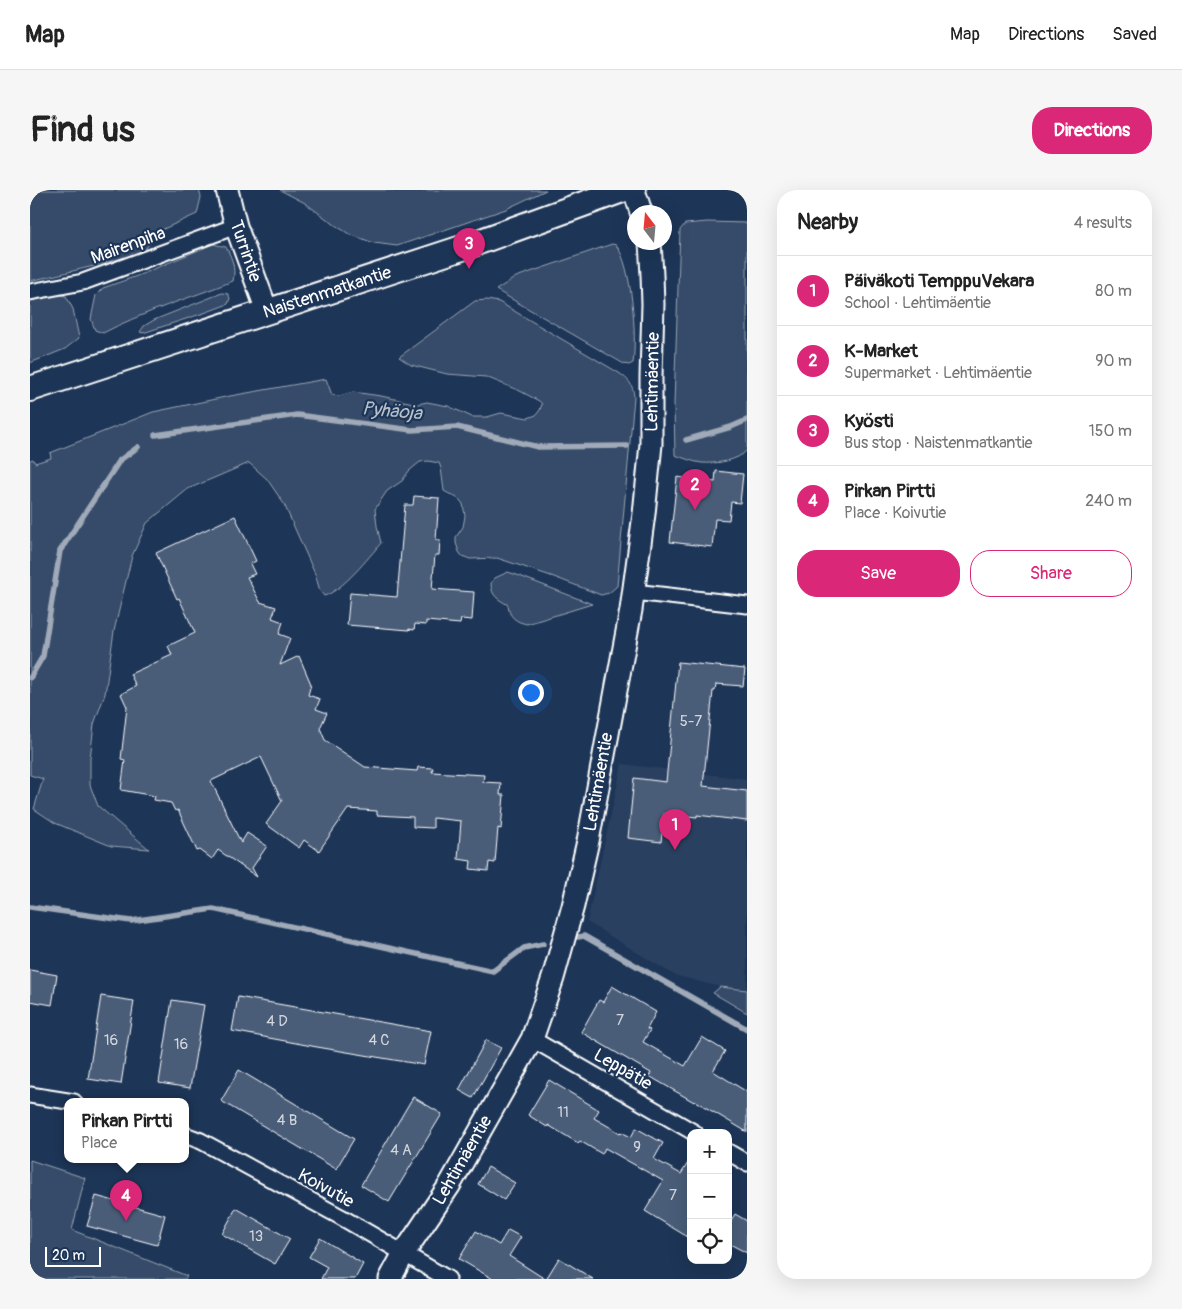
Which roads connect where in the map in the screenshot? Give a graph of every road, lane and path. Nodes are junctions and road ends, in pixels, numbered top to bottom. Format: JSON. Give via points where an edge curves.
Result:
{"nodes":[{"id":1,"x":227,"y":190,"type":"edge"},
{"id":2,"x":622,"y":190,"type":"edge"},
{"id":3,"x":634,"y":190,"type":"edge"},
{"id":4,"x":639,"y":205,"type":"edge"},
{"id":5,"x":236,"y":226,"type":"junction"},
{"id":6,"x":650,"y":250,"type":"edge"},
{"id":7,"x":30,"y":292,"type":"edge"},
{"id":8,"x":267,"y":311,"type":"junction"},
{"id":9,"x":30,"y":389,"type":"edge"},
{"id":10,"x":634,"y":592,"type":"junction"},
{"id":11,"x":747,"y":605,"type":"edge"},
{"id":12,"x":532,"y":1038,"type":"junction"},
{"id":13,"x":30,"y":1095,"type":"edge"},
{"id":14,"x":64,"y":1100,"type":"edge"},
{"id":15,"x":688,"y":1129,"type":"edge"},
{"id":16,"x":189,"y":1136,"type":"edge"},
{"id":17,"x":732,"y":1154,"type":"edge"},
{"id":18,"x":747,"y":1163,"type":"edge"},
{"id":19,"x":404,"y":1254,"type":"junction"},
{"id":20,"x":390,"y":1279,"type":"edge"},
{"id":21,"x":448,"y":1279,"type":"edge"}],
"edges":[{"from":1,"to":5,"type":"street","name":"Turrintie"},
{"from":2,"to":8,"type":"main road","name":"Naistenmatkantie","via":[[462,248]]},
{"from":3,"to":4,"type":"street"},
{"from":5,"to":7,"type":"street","name":"Mairenpiha","via":[[83,282]]},
{"from":5,"to":8,"type":"street","name":"Turrintie"},
{"from":6,"to":10,"type":"street","name":"Lehtimäentie","via":[[651,444]]},
{"from":8,"to":9,"type":"main road","name":"Naistenmatkantie"},
{"from":10,"to":11,"type":"street"},
{"from":10,"to":12,"type":"street","name":"Lehtimäentie","via":[[576,894],[553,978]]},
{"from":12,"to":15,"type":"street","name":"Leppätie"},
{"from":12,"to":19,"type":"street","name":"Lehtimäentie","via":[[449,1186]]},
{"from":13,"to":14,"type":"street"},
{"from":16,"to":19,"type":"street","name":"Koivutie"},
{"from":17,"to":18,"type":"street"},
{"from":19,"to":20,"type":"street","name":"Lehtimäentie"},
{"from":19,"to":21,"type":"street","name":"Koivutie"}]}
